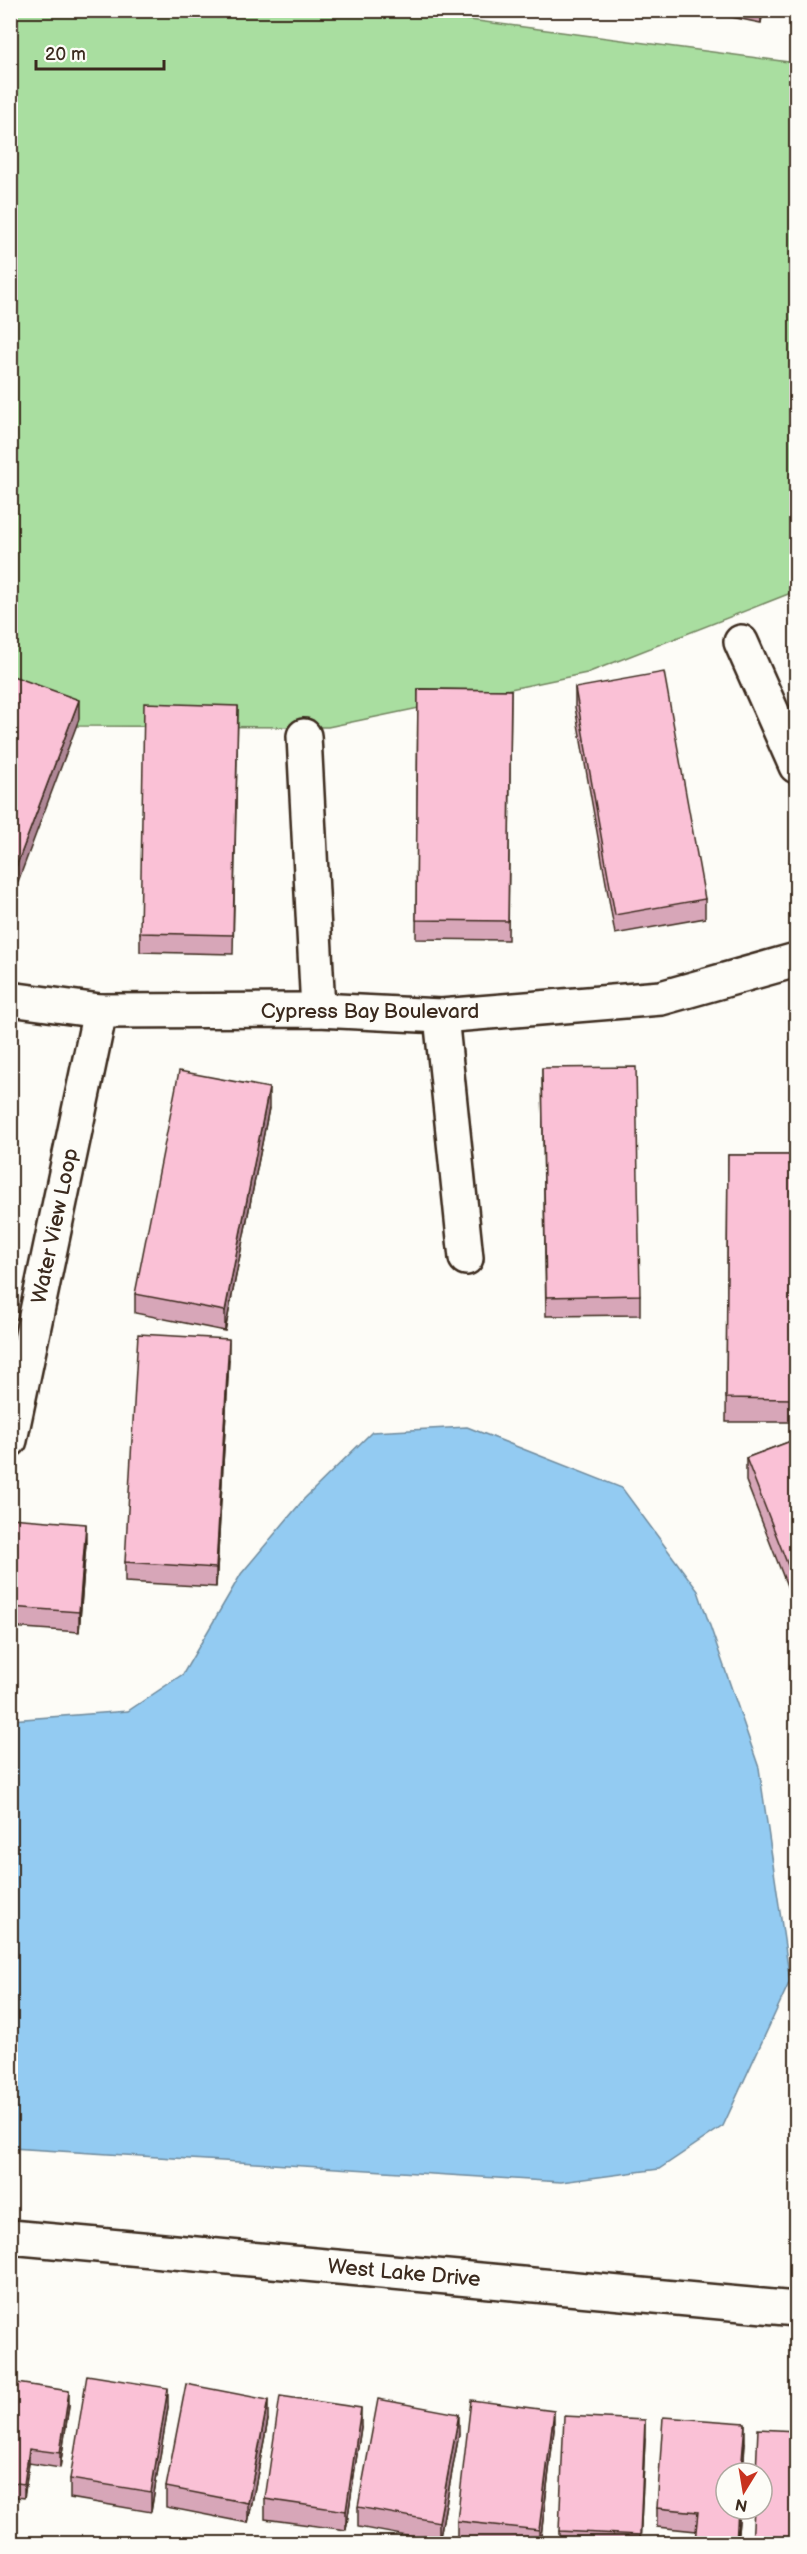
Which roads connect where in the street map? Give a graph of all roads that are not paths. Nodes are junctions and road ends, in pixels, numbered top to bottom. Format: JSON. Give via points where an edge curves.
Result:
{"nodes":[{"id":1,"x":741,"y":642,"type":"dead end"},
{"id":2,"x":304,"y":736,"type":"dead end"},
{"id":3,"x":796,"y":766,"type":"edge"},
{"id":4,"x":796,"y":960,"type":"edge"},
{"id":5,"x":10,"y":999,"type":"edge"},
{"id":6,"x":318,"y":1010,"type":"junction"},
{"id":7,"x":100,"y":1011,"type":"junction"},
{"id":8,"x":441,"y":1016,"type":"junction"},
{"id":9,"x":466,"y":1258,"type":"dead end"},
{"id":10,"x":10,"y":1440,"type":"edge"},
{"id":11,"x":10,"y":2237,"type":"edge"},
{"id":12,"x":796,"y":2309,"type":"edge"}],
"edges":[{"from":1,"to":3,"type":"street"},
{"from":2,"to":6,"type":"street"},
{"from":4,"to":8,"type":"street","name":"Cypress Bay Boulevard","via":[[661,998]]},
{"from":5,"to":7,"type":"street","name":"Cypress Bay Boulevard"},
{"from":6,"to":7,"type":"street","name":"Cypress Bay Boulevard"},
{"from":6,"to":8,"type":"street","name":"Cypress Bay Boulevard"},
{"from":7,"to":10,"type":"street","name":"Water View Loop"},
{"from":8,"to":9,"type":"street"},
{"from":11,"to":12,"type":"street","name":"West Lake Drive"}]}
